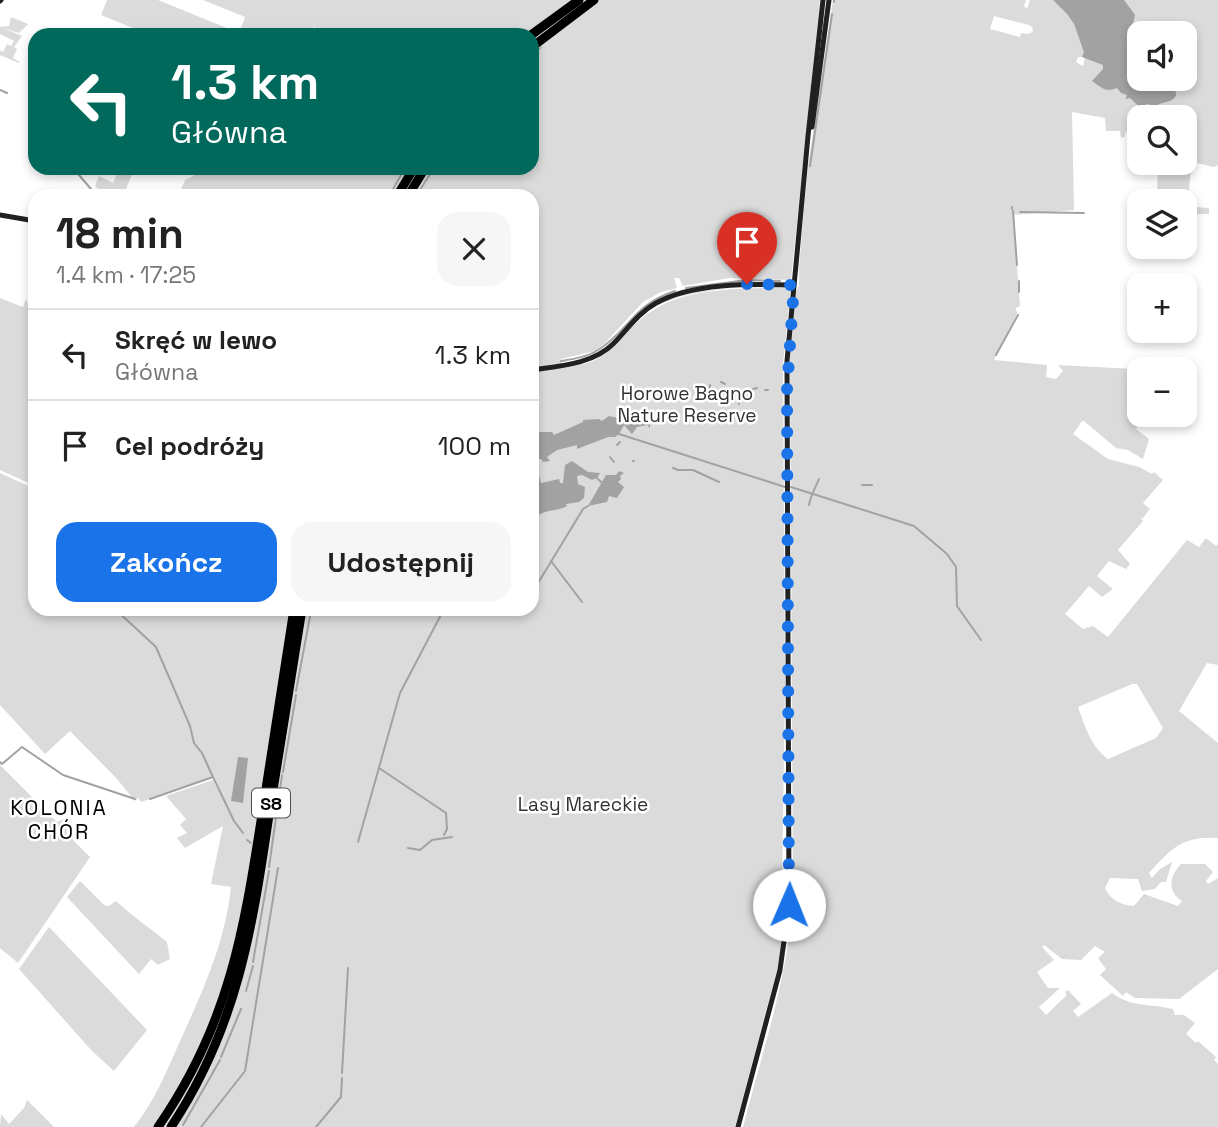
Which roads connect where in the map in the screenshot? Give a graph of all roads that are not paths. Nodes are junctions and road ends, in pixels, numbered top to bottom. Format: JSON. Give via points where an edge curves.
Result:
{"nodes":[{"id":1,"x":579,"y":0,"type":"edge"},
{"id":2,"x":594,"y":0,"type":"edge"},
{"id":3,"x":823,"y":0,"type":"edge"},
{"id":4,"x":830,"y":0,"type":"edge"},
{"id":5,"x":539,"y":29,"type":"edge"},
{"id":6,"x":539,"y":42,"type":"edge"},
{"id":7,"x":806,"y":164,"type":"junction"},
{"id":8,"x":0,"y":215,"type":"edge"},
{"id":9,"x":28,"y":220,"type":"edge"},
{"id":10,"x":794,"y":285,"type":"junction"},
{"id":11,"x":539,"y":369,"type":"edge"},
{"id":12,"x":293,"y":616,"type":"edge"},
{"id":13,"x":301,"y":616,"type":"edge"},
{"id":14,"x":229,"y":998,"type":"junction"},
{"id":15,"x":158,"y":1127,"type":"edge"},
{"id":16,"x":171,"y":1127,"type":"edge"},
{"id":17,"x":738,"y":1127,"type":"edge"}],
"edges":[{"from":1,"to":5,"type":"highway"},
{"from":2,"to":6,"type":"highway"},
{"from":3,"to":7,"type":"main road"},
{"from":4,"to":7,"type":"main road"},
{"from":7,"to":10,"type":"main road"},
{"from":8,"to":9,"type":"main road"},
{"from":10,"to":11,"type":"main road","via":[[731,286],[668,298],[640,313],[598,355]]},
{"from":10,"to":17,"type":"main road","via":[[787,390],[789,905],[780,970]]},
{"from":12,"to":14,"type":"highway","number":"S8"},
{"from":13,"to":14,"type":"highway","number":"S8","via":[[255,908]]},
{"from":14,"to":15,"type":"highway","number":"S8"},
{"from":14,"to":16,"type":"highway","number":"S8","via":[[204,1071]]}]}
